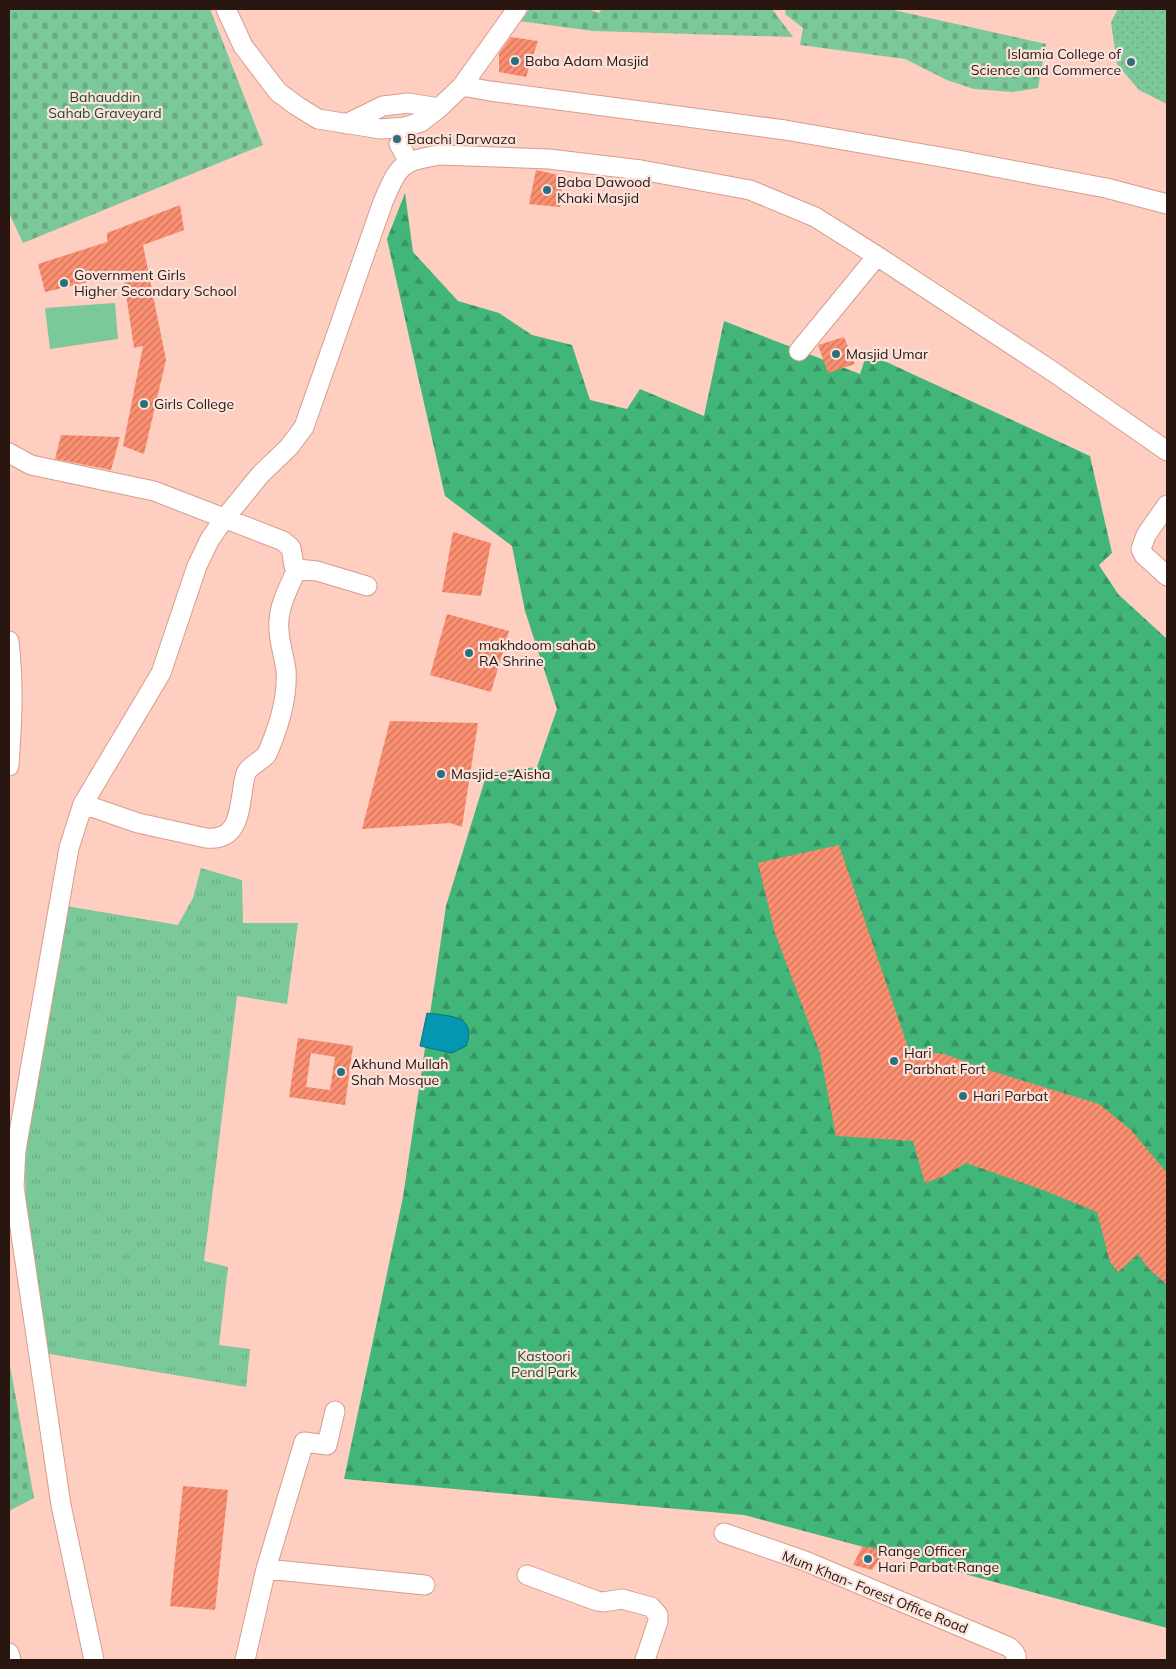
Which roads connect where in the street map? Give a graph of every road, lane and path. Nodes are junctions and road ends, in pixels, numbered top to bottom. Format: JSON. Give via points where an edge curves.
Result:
{"nodes":[{"id":1,"x":226,"y":9,"type":"edge"},
{"id":2,"x":517,"y":9,"type":"edge"},
{"id":3,"x":462,"y":86,"type":"junction"},
{"id":4,"x":440,"y":108,"type":"junction"},
{"id":5,"x":346,"y":124,"type":"junction"},
{"id":6,"x":397,"y":136,"type":"junction"},
{"id":7,"x":409,"y":162,"type":"junction"},
{"id":8,"x":1167,"y":204,"type":"edge"},
{"id":9,"x":877,"y":256,"type":"junction"},
{"id":10,"x":799,"y":351,"type":"dead end"},
{"id":11,"x":1167,"y":451,"type":"edge"},
{"id":12,"x":9,"y":453,"type":"edge"},
{"id":13,"x":1167,"y":505,"type":"edge"},
{"id":14,"x":224,"y":518,"type":"junction"},
{"id":15,"x":297,"y":569,"type":"junction"},
{"id":16,"x":1167,"y":576,"type":"edge"},
{"id":17,"x":367,"y":586,"type":"dead end"},
{"id":18,"x":9,"y":641,"type":"edge"},
{"id":19,"x":9,"y":766,"type":"edge"},
{"id":20,"x":82,"y":804,"type":"junction"},
{"id":21,"x":334,"y":1411,"type":"dead end"},
{"id":22,"x":724,"y":1533,"type":"dead end"},
{"id":23,"x":266,"y":1569,"type":"junction"},
{"id":24,"x":527,"y":1576,"type":"dead end"},
{"id":25,"x":425,"y":1585,"type":"dead end"},
{"id":26,"x":9,"y":1653,"type":"edge"},
{"id":27,"x":1020,"y":1659,"type":"edge"},
{"id":28,"x":11,"y":1660,"type":"edge"},
{"id":29,"x":94,"y":1660,"type":"edge"},
{"id":30,"x":245,"y":1660,"type":"edge"},
{"id":31,"x":645,"y":1660,"type":"edge"}],
"edges":[{"from":1,"to":5,"type":"street","via":[[243,46],[278,92],[318,118]]},
{"from":2,"to":3,"type":"street"},
{"from":3,"to":4,"type":"street"},
{"from":3,"to":8,"type":"street","via":[[833,138],[1106,188]]},
{"from":4,"to":5,"type":"street","via":[[408,103],[383,106]]},
{"from":4,"to":6,"type":"street"},
{"from":5,"to":6,"type":"street","via":[[381,129]]},
{"from":6,"to":7,"type":"street"},
{"from":7,"to":9,"type":"street","via":[[441,155],[549,159],[641,170],[750,190],[815,218]]},
{"from":7,"to":14,"type":"street","via":[[399,170],[384,202],[304,427]]},
{"from":9,"to":10,"type":"street"},
{"from":9,"to":11,"type":"street"},
{"from":12,"to":14,"type":"street","via":[[31,465],[154,491]]},
{"from":13,"to":16,"type":"street","via":[[1146,535],[1141,549]]},
{"from":14,"to":15,"type":"street","via":[[288,544]]},
{"from":14,"to":20,"type":"street","via":[[197,566],[161,673]]},
{"from":15,"to":17,"type":"street","via":[[317,571]]},
{"from":15,"to":20,"type":"street","via":[[284,600],[278,626],[286,671],[280,716],[268,754],[246,773],[239,814],[230,832],[222,837],[206,838],[138,823]]},
{"from":18,"to":19,"type":"street","via":[[13,710]]},
{"from":20,"to":29,"type":"street","via":[[69,848],[16,1150],[14,1187],[61,1506]]},
{"from":21,"to":23,"type":"street","via":[[327,1445],[304,1442]]},
{"from":22,"to":27,"type":"street","name":"Mum Khan- Forest Office Road","via":[[805,1561],[1010,1647]]},
{"from":23,"to":25,"type":"street"},
{"from":23,"to":30,"type":"street"},
{"from":24,"to":31,"type":"street","via":[[597,1602],[622,1599],[651,1607],[658,1614],[658,1621]]},
{"from":26,"to":28,"type":"street"}]}
